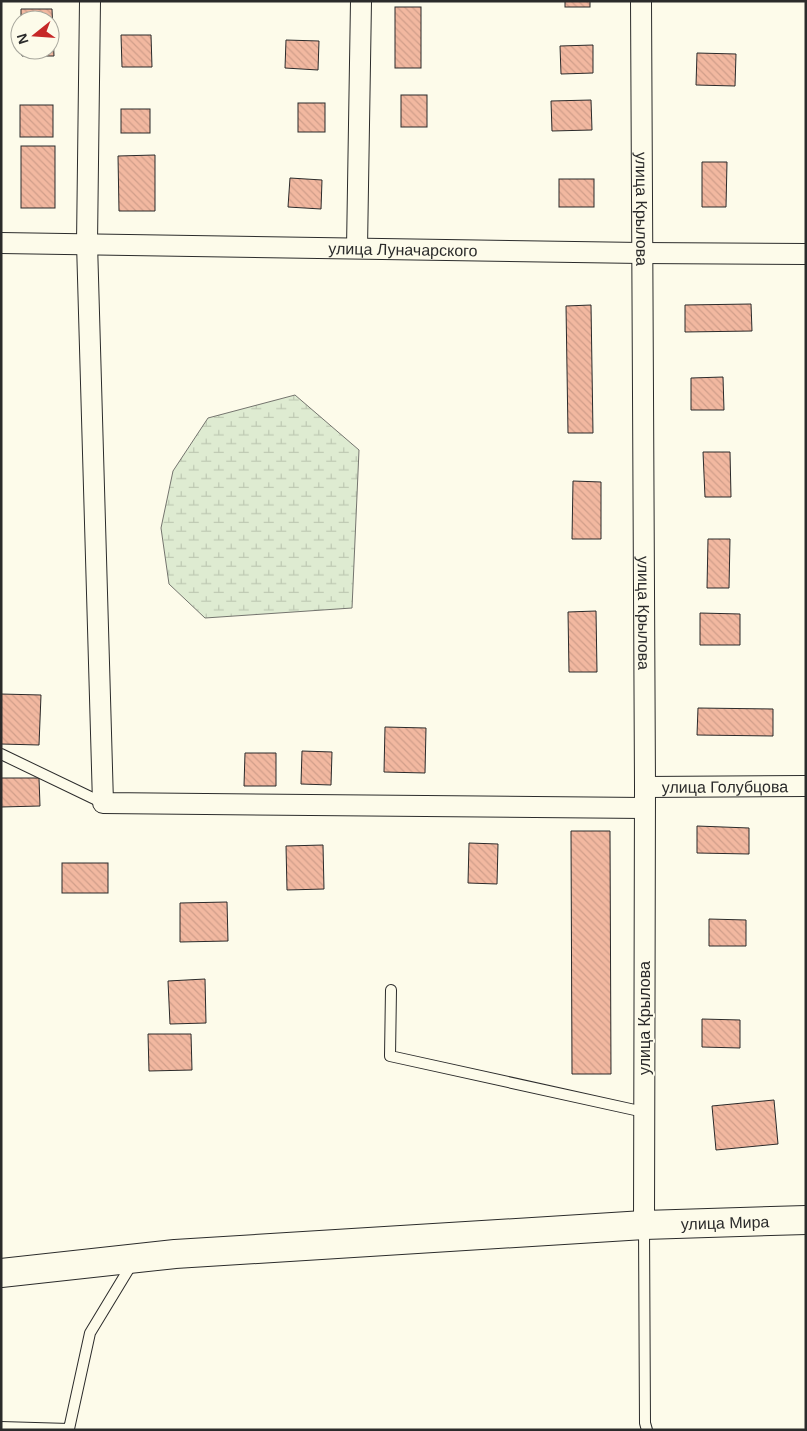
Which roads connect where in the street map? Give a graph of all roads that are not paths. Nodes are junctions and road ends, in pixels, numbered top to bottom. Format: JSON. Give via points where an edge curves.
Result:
{"nodes":[{"id":1,"x":90,"y":1,"type":"edge"},
{"id":2,"x":361,"y":1,"type":"edge"},
{"id":3,"x":640,"y":1,"type":"edge"},
{"id":4,"x":1,"y":243,"type":"edge"},
{"id":5,"x":87,"y":243,"type":"junction"},
{"id":6,"x":357,"y":248,"type":"junction"},
{"id":7,"x":641,"y":253,"type":"junction"},
{"id":8,"x":806,"y":254,"type":"edge"},
{"id":9,"x":1,"y":754,"type":"edge"},
{"id":10,"x":806,"y":786,"type":"edge"},
{"id":11,"x":645,"y":787,"type":"junction"},
{"id":12,"x":103,"y":803,"type":"junction"},
{"id":13,"x":644,"y":808,"type":"junction"},
{"id":14,"x":391,"y":990,"type":"dead end"},
{"id":15,"x":644,"y":1112,"type":"junction"},
{"id":16,"x":806,"y":1220,"type":"edge"},
{"id":17,"x":644,"y":1225,"type":"junction"},
{"id":18,"x":135,"y":1259,"type":"junction"},
{"id":19,"x":1,"y":1273,"type":"edge"},
{"id":20,"x":1,"y":1427,"type":"edge"},
{"id":21,"x":647,"y":1430,"type":"edge"}],
"edges":[{"from":1,"to":5,"type":"street"},
{"from":2,"to":6,"type":"street"},
{"from":3,"to":7,"type":"street","name":"улица Крылова"},
{"from":4,"to":5,"type":"street","name":"улица Луначарского"},
{"from":5,"to":6,"type":"street","name":"улица Луначарского"},
{"from":5,"to":12,"type":"street"},
{"from":6,"to":7,"type":"street","name":"улица Луначарского"},
{"from":7,"to":8,"type":"street","name":"улица Луначарского"},
{"from":7,"to":11,"type":"street","name":"улица Крылова"},
{"from":9,"to":12,"type":"lane"},
{"from":10,"to":11,"type":"street","name":"улица Голубцова"},
{"from":11,"to":13,"type":"street","name":"улица Крылова"},
{"from":12,"to":13,"type":"street"},
{"from":13,"to":15,"type":"street","name":"улица Крылова"},
{"from":14,"to":15,"type":"lane","via":[[390,1056]]},
{"from":15,"to":17,"type":"street","name":"улица Крылова"},
{"from":16,"to":17,"type":"street","name":"улица Мира"},
{"from":17,"to":18,"type":"street","name":"улица Мира"},
{"from":17,"to":21,"type":"lane"},
{"from":18,"to":19,"type":"street","name":"улица Мира"},
{"from":18,"to":20,"type":"lane","via":[[90,1333],[69,1429]]}]}
